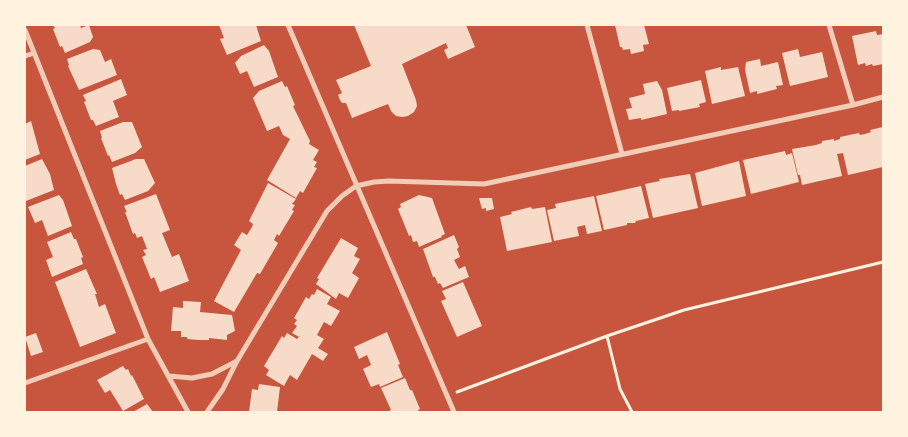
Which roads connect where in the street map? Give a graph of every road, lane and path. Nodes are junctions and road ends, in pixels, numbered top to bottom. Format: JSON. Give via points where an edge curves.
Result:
{"nodes":[{"id":1,"x":288,"y":25,"type":"edge"},
{"id":2,"x":587,"y":25,"type":"edge"},
{"id":3,"x":829,"y":25,"type":"edge"},
{"id":4,"x":25,"y":30,"type":"edge"},
{"id":5,"x":34,"y":53,"type":"junction"},
{"id":6,"x":25,"y":56,"type":"edge"},
{"id":7,"x":883,"y":97,"type":"edge"},
{"id":8,"x":853,"y":105,"type":"junction"},
{"id":9,"x":622,"y":154,"type":"junction"},
{"id":10,"x":356,"y":186,"type":"junction"},
{"id":11,"x":883,"y":262,"type":"edge"},
{"id":12,"x":607,"y":336,"type":"junction"},
{"id":13,"x":148,"y":339,"type":"junction"},
{"id":14,"x":237,"y":361,"type":"junction"},
{"id":15,"x":168,"y":376,"type":"junction"},
{"id":16,"x":25,"y":383,"type":"edge"},
{"id":17,"x":447,"y":396,"type":"junction"},
{"id":18,"x":188,"y":412,"type":"edge"},
{"id":19,"x":207,"y":412,"type":"edge"},
{"id":20,"x":454,"y":412,"type":"edge"},
{"id":21,"x":632,"y":412,"type":"edge"}],
"edges":[{"from":1,"to":10,"type":"street"},
{"from":2,"to":9,"type":"street"},
{"from":3,"to":8,"type":"street"},
{"from":4,"to":5,"type":"street"},
{"from":5,"to":6,"type":"street"},
{"from":5,"to":13,"type":"street"},
{"from":7,"to":8,"type":"street"},
{"from":8,"to":9,"type":"street"},
{"from":9,"to":10,"type":"street","via":[[484,184],[389,181]]},
{"from":10,"to":14,"type":"street","via":[[327,211]]},
{"from":10,"to":17,"type":"street"},
{"from":11,"to":12,"type":"path","via":[[684,310]]},
{"from":12,"to":17,"type":"path"},
{"from":12,"to":21,"type":"path","via":[[620,389]]},
{"from":13,"to":15,"type":"street"},
{"from":13,"to":16,"type":"street"},
{"from":14,"to":15,"type":"street","via":[[212,374],[192,378]]},
{"from":14,"to":19,"type":"street"},
{"from":15,"to":18,"type":"street"},
{"from":17,"to":20,"type":"street"}]}
